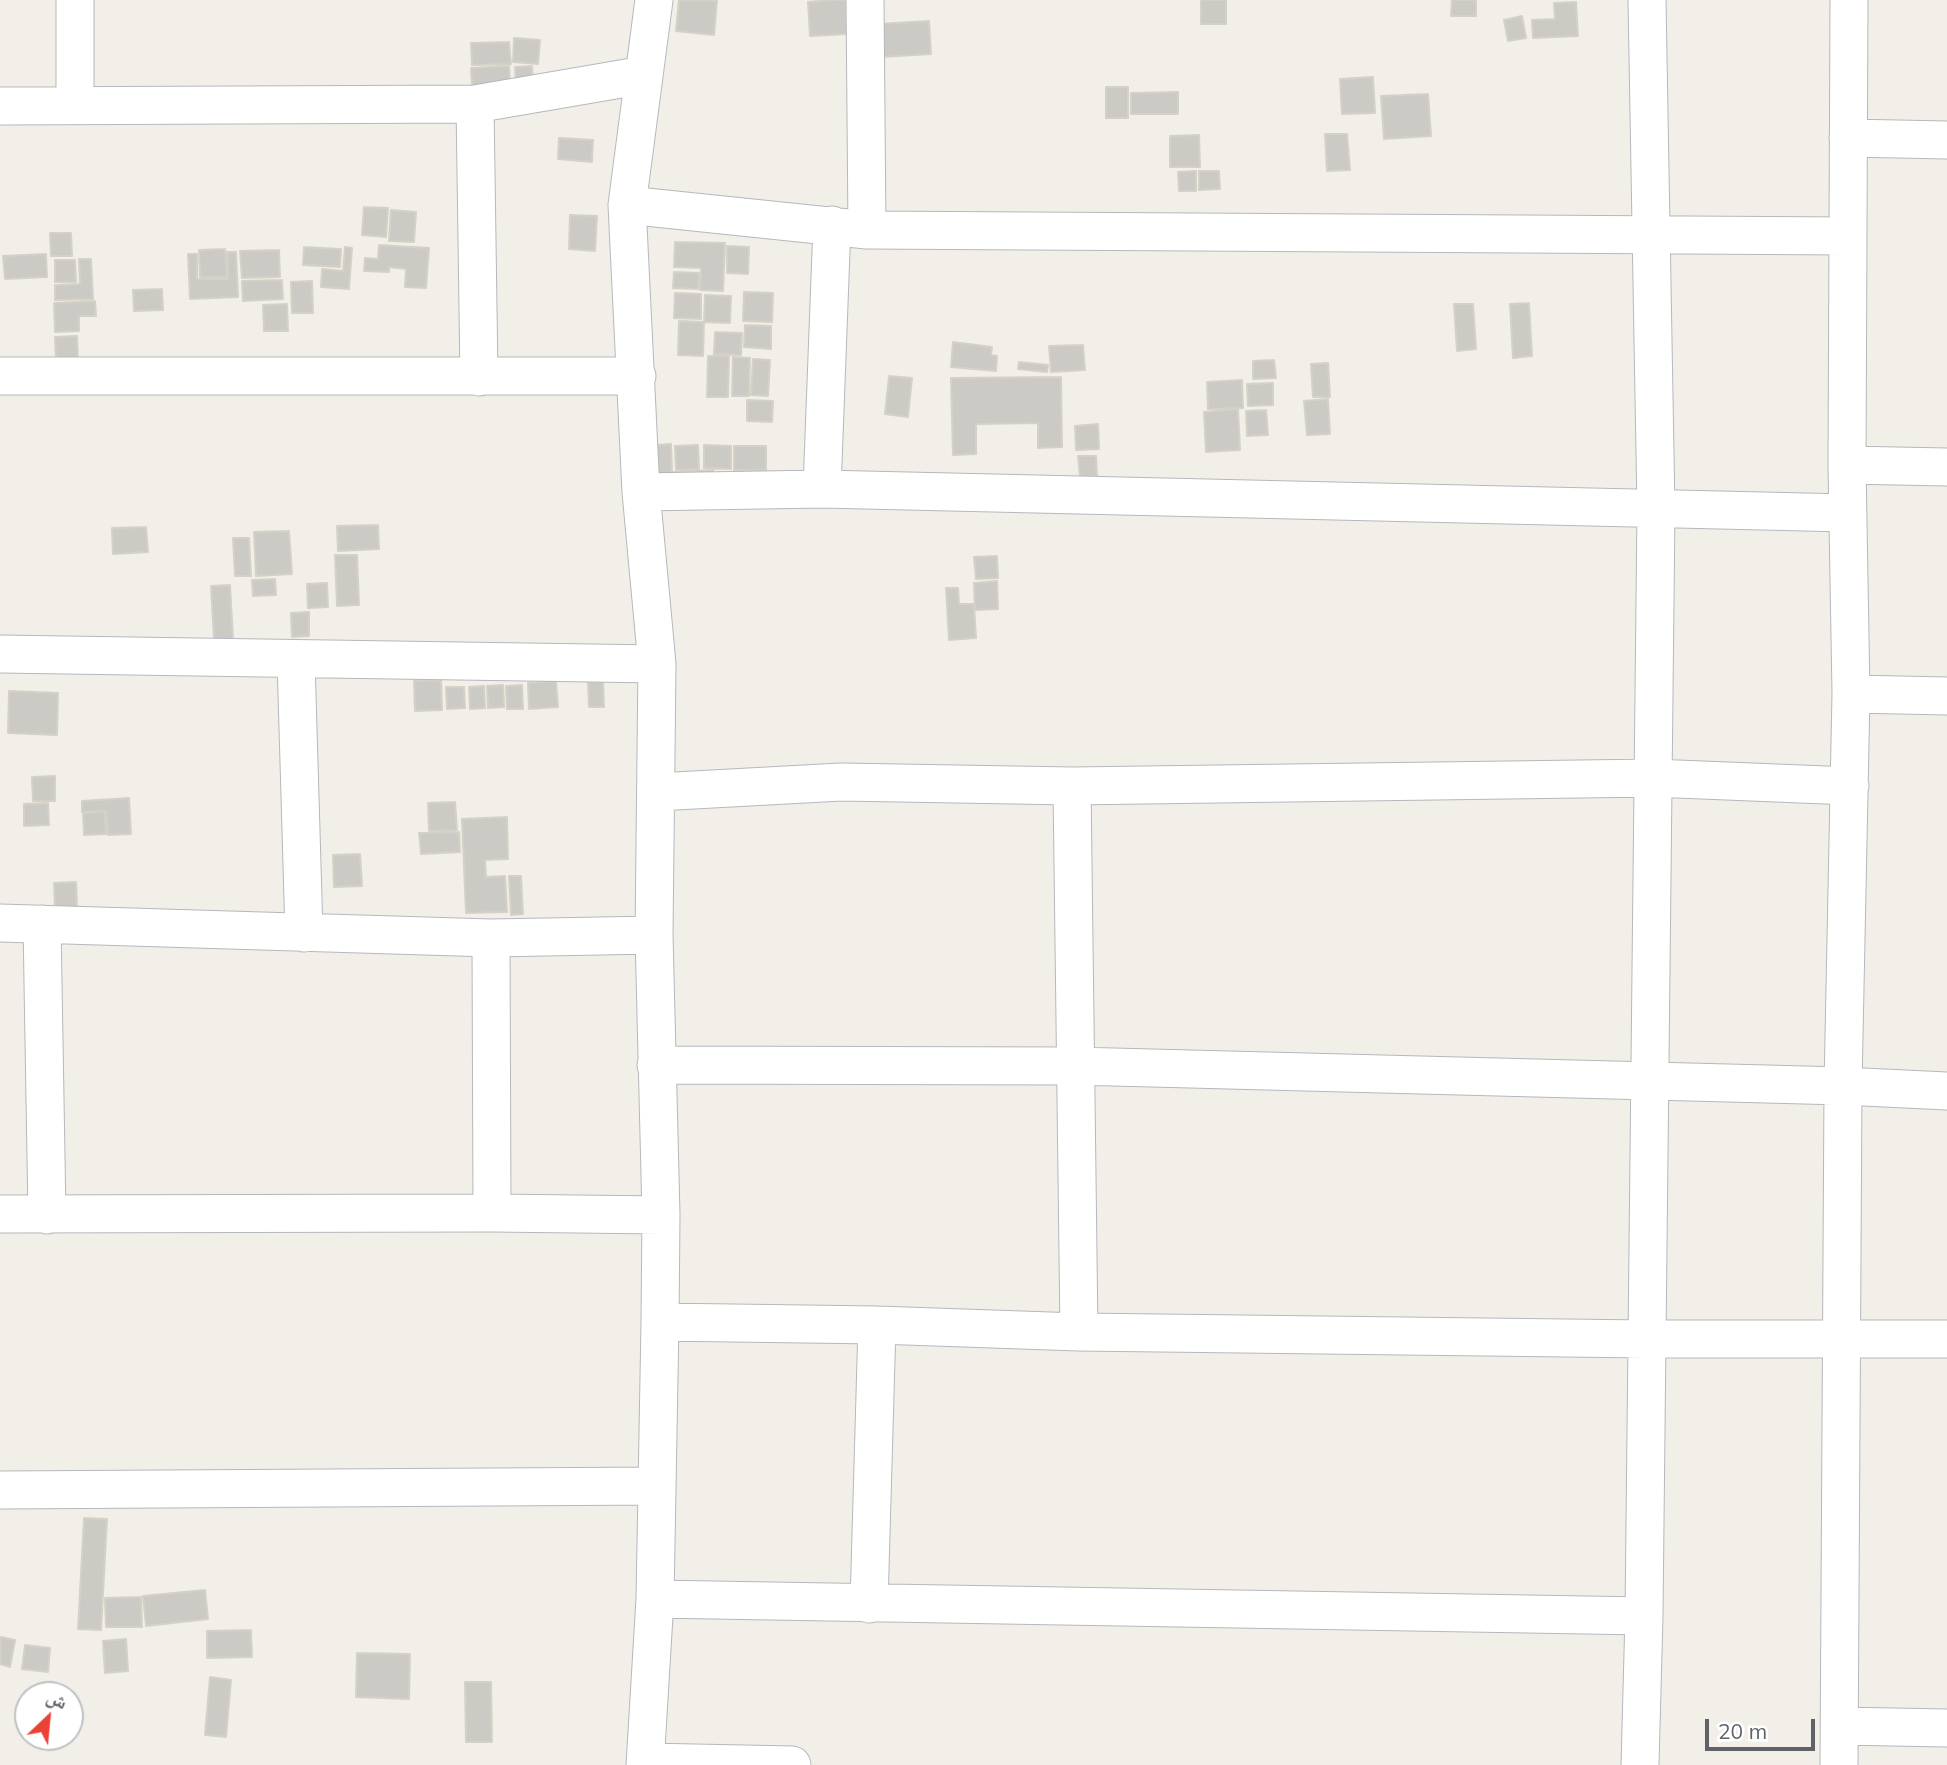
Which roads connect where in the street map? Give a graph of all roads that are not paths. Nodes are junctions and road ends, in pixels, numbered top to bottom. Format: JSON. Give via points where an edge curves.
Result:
{"nodes":[{"id":1,"x":75,"y":0,"type":"edge"},
{"id":2,"x":654,"y":0,"type":"edge"},
{"id":3,"x":865,"y":0,"type":"edge"},
{"id":4,"x":1647,"y":0,"type":"edge"},
{"id":5,"x":1849,"y":0,"type":"edge"},
{"id":6,"x":644,"y":75,"type":"junction"},
{"id":7,"x":475,"y":103,"type":"junction"},
{"id":8,"x":75,"y":104,"type":"junction"},
{"id":9,"x":0,"y":106,"type":"edge"},
{"id":10,"x":1848,"y":138,"type":"junction"},
{"id":11,"x":1947,"y":140,"type":"edge"},
{"id":12,"x":626,"y":205,"type":"junction"},
{"id":13,"x":850,"y":227,"type":"junction"},
{"id":14,"x":1650,"y":235,"type":"junction"},
{"id":15,"x":1848,"y":236,"type":"junction"},
{"id":16,"x":0,"y":376,"type":"edge"},
{"id":17,"x":637,"y":376,"type":"junction"},
{"id":18,"x":479,"y":377,"type":"junction"},
{"id":19,"x":1847,"y":465,"type":"junction"},
{"id":20,"x":1947,"y":467,"type":"edge"},
{"id":21,"x":822,"y":489,"type":"junction"},
{"id":22,"x":641,"y":492,"type":"junction"},
{"id":23,"x":1656,"y":509,"type":"junction"},
{"id":24,"x":1848,"y":513,"type":"junction"},
{"id":25,"x":0,"y":654,"type":"edge"},
{"id":26,"x":296,"y":660,"type":"junction"},
{"id":27,"x":657,"y":664,"type":"junction"},
{"id":28,"x":1851,"y":694,"type":"junction"},
{"id":29,"x":1947,"y":696,"type":"edge"},
{"id":30,"x":1653,"y":778,"type":"junction"},
{"id":31,"x":1072,"y":786,"type":"junction"},
{"id":32,"x":1850,"y":786,"type":"junction"},
{"id":33,"x":657,"y":792,"type":"junction"},
{"id":34,"x":0,"y":923,"type":"edge"},
{"id":35,"x":42,"y":924,"type":"junction"},
{"id":36,"x":304,"y":933,"type":"junction"},
{"id":37,"x":654,"y":935,"type":"junction"},
{"id":38,"x":491,"y":938,"type":"junction"},
{"id":39,"x":656,"y":1065,"type":"junction"},
{"id":40,"x":1075,"y":1066,"type":"junction"},
{"id":41,"x":1650,"y":1082,"type":"junction"},
{"id":42,"x":1843,"y":1086,"type":"junction"},
{"id":43,"x":1947,"y":1091,"type":"edge"},
{"id":44,"x":492,"y":1213,"type":"junction"},
{"id":45,"x":0,"y":1214,"type":"edge"},
{"id":46,"x":47,"y":1215,"type":"junction"},
{"id":47,"x":661,"y":1215,"type":"junction"},
{"id":48,"x":660,"y":1322,"type":"junction"},
{"id":49,"x":877,"y":1325,"type":"junction"},
{"id":50,"x":1079,"y":1332,"type":"junction"},
{"id":51,"x":1647,"y":1339,"type":"junction"},
{"id":52,"x":1843,"y":1339,"type":"junction"},
{"id":53,"x":1947,"y":1339,"type":"edge"},
{"id":54,"x":657,"y":1486,"type":"junction"},
{"id":55,"x":0,"y":1490,"type":"edge"},
{"id":56,"x":655,"y":1599,"type":"junction"},
{"id":57,"x":869,"y":1604,"type":"junction"},
{"id":58,"x":1644,"y":1616,"type":"junction"},
{"id":59,"x":1840,"y":1726,"type":"junction"},
{"id":60,"x":1947,"y":1728,"type":"edge"},
{"id":61,"x":645,"y":1763,"type":"edge"},
{"id":62,"x":792,"y":1765,"type":"edge"},
{"id":63,"x":1640,"y":1765,"type":"edge"},
{"id":64,"x":1839,"y":1765,"type":"edge"}],
"edges":[{"from":1,"to":8,"type":"street"},
{"from":2,"to":6,"type":"street"},
{"from":3,"to":13,"type":"street"},
{"from":4,"to":14,"type":"street"},
{"from":5,"to":10,"type":"street"},
{"from":6,"to":7,"type":"street"},
{"from":6,"to":12,"type":"street"},
{"from":7,"to":8,"type":"street"},
{"from":7,"to":18,"type":"street"},
{"from":8,"to":9,"type":"street"},
{"from":10,"to":11,"type":"street"},
{"from":10,"to":15,"type":"street"},
{"from":12,"to":13,"type":"street"},
{"from":12,"to":17,"type":"street"},
{"from":13,"to":14,"type":"street"},
{"from":13,"to":21,"type":"street"},
{"from":14,"to":15,"type":"street"},
{"from":14,"to":23,"type":"street"},
{"from":15,"to":19,"type":"street"},
{"from":16,"to":18,"type":"street"},
{"from":17,"to":18,"type":"street"},
{"from":17,"to":22,"type":"street"},
{"from":19,"to":20,"type":"street"},
{"from":19,"to":24,"type":"street"},
{"from":21,"to":22,"type":"street"},
{"from":21,"to":23,"type":"street"},
{"from":22,"to":27,"type":"street"},
{"from":23,"to":24,"type":"street"},
{"from":23,"to":30,"type":"street"},
{"from":24,"to":28,"type":"street"},
{"from":25,"to":26,"type":"street"},
{"from":26,"to":27,"type":"street"},
{"from":26,"to":36,"type":"street"},
{"from":27,"to":33,"type":"street"},
{"from":28,"to":29,"type":"street"},
{"from":28,"to":32,"type":"street"},
{"from":30,"to":31,"type":"street"},
{"from":30,"to":32,"type":"street"},
{"from":30,"to":41,"type":"street"},
{"from":31,"to":33,"type":"street","via":[[841,782]]},
{"from":31,"to":40,"type":"street"},
{"from":32,"to":42,"type":"street"},
{"from":33,"to":37,"type":"street"},
{"from":34,"to":35,"type":"street"},
{"from":35,"to":36,"type":"street"},
{"from":35,"to":46,"type":"street"},
{"from":36,"to":38,"type":"street"},
{"from":37,"to":38,"type":"street"},
{"from":37,"to":39,"type":"street"},
{"from":38,"to":44,"type":"street"},
{"from":39,"to":40,"type":"street"},
{"from":39,"to":47,"type":"street"},
{"from":40,"to":41,"type":"street"},
{"from":40,"to":50,"type":"street"},
{"from":41,"to":42,"type":"street"},
{"from":41,"to":51,"type":"street"},
{"from":42,"to":43,"type":"street"},
{"from":42,"to":52,"type":"street"},
{"from":44,"to":46,"type":"street"},
{"from":44,"to":47,"type":"street"},
{"from":45,"to":46,"type":"street"},
{"from":47,"to":48,"type":"street"},
{"from":48,"to":49,"type":"street"},
{"from":48,"to":54,"type":"street"},
{"from":49,"to":50,"type":"street"},
{"from":49,"to":57,"type":"street"},
{"from":50,"to":51,"type":"street"},
{"from":51,"to":52,"type":"street"},
{"from":51,"to":58,"type":"street"},
{"from":52,"to":53,"type":"street"},
{"from":52,"to":59,"type":"street"},
{"from":54,"to":55,"type":"street"},
{"from":54,"to":56,"type":"street"},
{"from":56,"to":57,"type":"street"},
{"from":56,"to":61,"type":"street"},
{"from":57,"to":58,"type":"street"},
{"from":58,"to":63,"type":"street"},
{"from":59,"to":60,"type":"street"},
{"from":59,"to":64,"type":"street"},
{"from":61,"to":62,"type":"street"}]}
